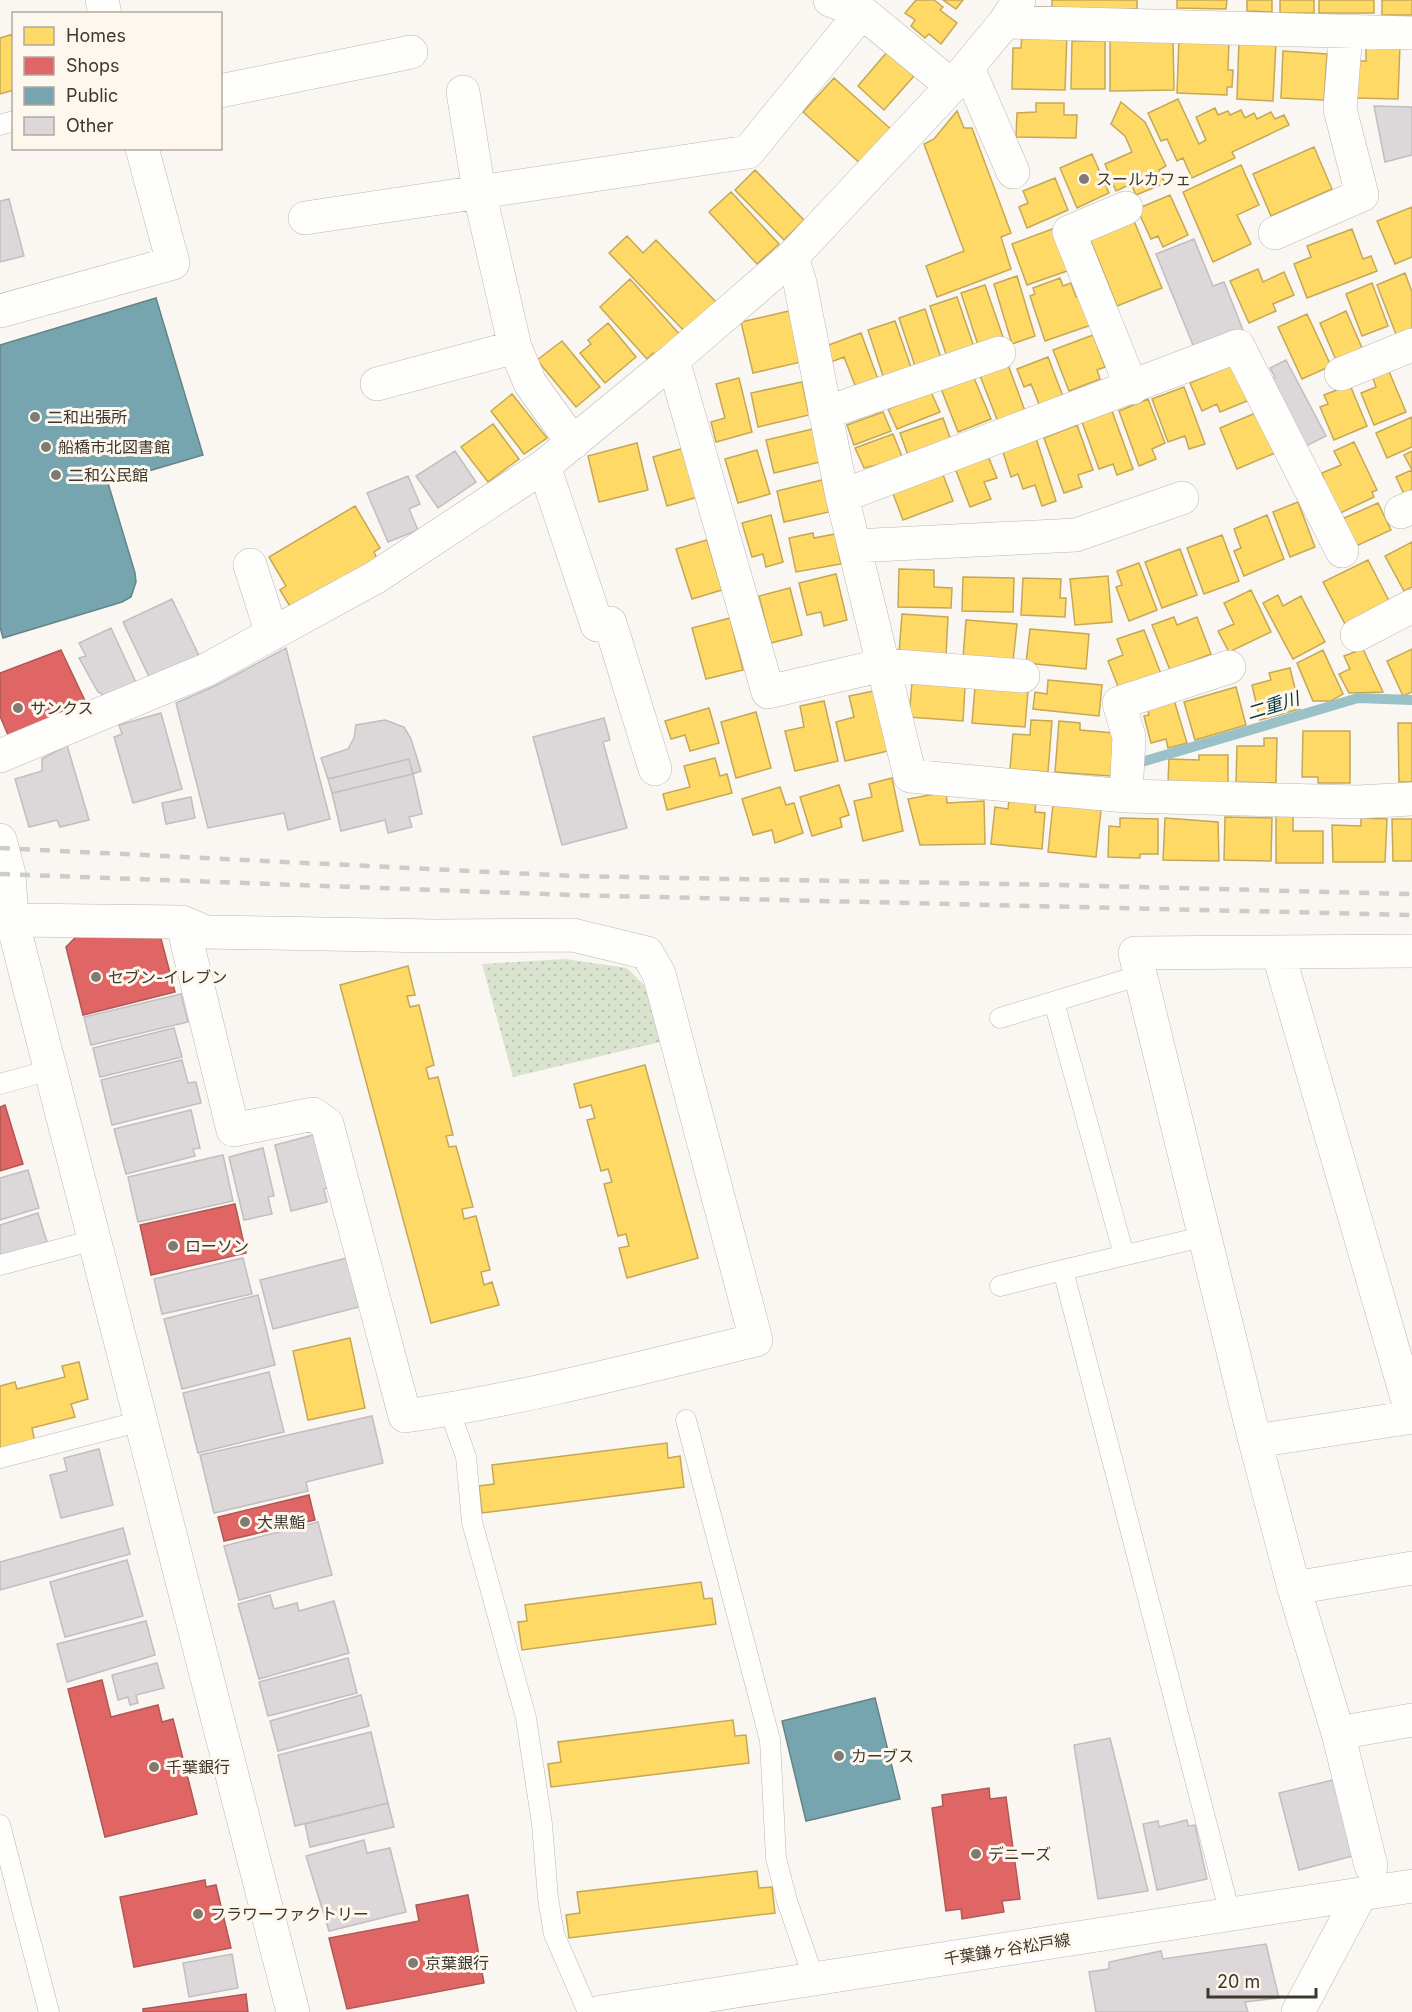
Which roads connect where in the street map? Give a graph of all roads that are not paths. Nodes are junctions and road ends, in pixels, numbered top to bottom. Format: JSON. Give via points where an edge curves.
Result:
{"nodes":[{"id":1,"x":830,"y":0,"type":"edge"},
{"id":2,"x":1012,"y":11,"type":"edge"},
{"id":3,"x":862,"y":12,"type":"junction"},
{"id":4,"x":1346,"y":32,"type":"junction"},
{"id":5,"x":1412,"y":33,"type":"edge"},
{"id":6,"x":411,"y":52,"type":"dead end"},
{"id":7,"x":960,"y":77,"type":"junction"},
{"id":8,"x":222,"y":91,"type":"edge"},
{"id":9,"x":463,"y":92,"type":"dead end"},
{"id":10,"x":143,"y":150,"type":"edge"},
{"id":11,"x":1013,"y":172,"type":"dead end"},
{"id":12,"x":479,"y":191,"type":"junction"},
{"id":13,"x":1126,"y":208,"type":"dead end"},
{"id":14,"x":305,"y":218,"type":"dead end"},
{"id":15,"x":1275,"y":233,"type":"dead end"},
{"id":16,"x":792,"y":257,"type":"junction"},
{"id":17,"x":0,"y":311,"type":"edge"},
{"id":18,"x":1412,"y":345,"type":"edge"},
{"id":19,"x":514,"y":347,"type":"junction"},
{"id":20,"x":999,"y":353,"type":"dead end"},
{"id":21,"x":673,"y":360,"type":"junction"},
{"id":22,"x":1341,"y":374,"type":"dead end"},
{"id":23,"x":377,"y":384,"type":"dead end"},
{"id":24,"x":1132,"y":388,"type":"junction"},
{"id":25,"x":825,"y":413,"type":"junction"},
{"id":26,"x":573,"y":443,"type":"junction"},
{"id":27,"x":544,"y":466,"type":"junction"},
{"id":28,"x":842,"y":496,"type":"junction"},
{"id":29,"x":1182,"y":498,"type":"dead end"},
{"id":30,"x":854,"y":546,"type":"junction"},
{"id":31,"x":1342,"y":551,"type":"dead end"},
{"id":32,"x":250,"y":565,"type":"dead end"},
{"id":33,"x":1412,"y":606,"type":"edge"},
{"id":34,"x":272,"y":634,"type":"junction"},
{"id":35,"x":1357,"y":635,"type":"dead end"},
{"id":36,"x":883,"y":665,"type":"junction"},
{"id":37,"x":1229,"y":667,"type":"dead end"},
{"id":38,"x":1023,"y":676,"type":"dead end"},
{"id":39,"x":0,"y":756,"type":"edge"},
{"id":40,"x":655,"y":769,"type":"dead end"},
{"id":41,"x":1126,"y":796,"type":"junction"},
{"id":42,"x":1412,"y":799,"type":"edge"},
{"id":43,"x":0,"y":840,"type":"edge"},
{"id":44,"x":182,"y":921,"type":"junction"},
{"id":45,"x":6,"y":922,"type":"edge"},
{"id":46,"x":1412,"y":951,"type":"edge"},
{"id":47,"x":1278,"y":952,"type":"junction"},
{"id":48,"x":1140,"y":975,"type":"junction"},
{"id":49,"x":1053,"y":1002,"type":"junction"},
{"id":50,"x":1000,"y":1018,"type":"dead end"},
{"id":51,"x":50,"y":1070,"type":"junction"},
{"id":52,"x":0,"y":1084,"type":"edge"},
{"id":53,"x":1206,"y":1236,"type":"junction"},
{"id":54,"x":94,"y":1240,"type":"junction"},
{"id":55,"x":1124,"y":1255,"type":"junction"},
{"id":56,"x":0,"y":1265,"type":"edge"},
{"id":57,"x":1063,"y":1270,"type":"junction"},
{"id":58,"x":1000,"y":1286,"type":"dead end"},
{"id":59,"x":449,"y":1409,"type":"junction"},
{"id":60,"x":1412,"y":1416,"type":"edge"},
{"id":61,"x":686,"y":1420,"type":"dead end"},
{"id":62,"x":141,"y":1421,"type":"junction"},
{"id":63,"x":1255,"y":1441,"type":"junction"},
{"id":64,"x":0,"y":1458,"type":"edge"},
{"id":65,"x":1412,"y":1568,"type":"edge"},
{"id":66,"x":1294,"y":1588,"type":"junction"},
{"id":67,"x":1412,"y":1720,"type":"edge"},
{"id":68,"x":1338,"y":1733,"type":"junction"},
{"id":69,"x":0,"y":1825,"type":"edge"},
{"id":70,"x":1369,"y":1884,"type":"junction"},
{"id":71,"x":1412,"y":1886,"type":"edge"},
{"id":72,"x":1230,"y":1914,"type":"junction"},
{"id":73,"x":814,"y":1979,"type":"junction"},
{"id":74,"x":50,"y":2012,"type":"edge"},
{"id":75,"x":293,"y":2012,"type":"edge"},
{"id":76,"x":588,"y":2012,"type":"edge"},
{"id":77,"x":601,"y":2012,"type":"edge"},
{"id":78,"x":1298,"y":2012,"type":"edge"}],
"edges":[{"from":1,"to":3,"type":"street"},
{"from":2,"to":4,"type":"street"},
{"from":2,"to":7,"type":"street"},
{"from":3,"to":7,"type":"street"},
{"from":3,"to":12,"type":"street","via":[[748,152]]},
{"from":4,"to":5,"type":"street"},
{"from":4,"to":15,"type":"street","via":[[1340,110],[1362,195]]},
{"from":6,"to":8,"type":"street"},
{"from":7,"to":11,"type":"street"},
{"from":7,"to":16,"type":"street"},
{"from":9,"to":12,"type":"street"},
{"from":10,"to":17,"type":"street","via":[[173,262]]},
{"from":12,"to":14,"type":"street"},
{"from":12,"to":19,"type":"street"},
{"from":13,"to":24,"type":"street","via":[[1069,232]]},
{"from":16,"to":21,"type":"street"},
{"from":16,"to":25,"type":"street"},
{"from":18,"to":22,"type":"street"},
{"from":19,"to":23,"type":"street"},
{"from":19,"to":26,"type":"street","via":[[530,383]]},
{"from":20,"to":25,"type":"street"},
{"from":21,"to":26,"type":"street"},
{"from":21,"to":36,"type":"street","via":[[768,692]]},
{"from":24,"to":28,"type":"street"},
{"from":24,"to":31,"type":"street","via":[[1238,346]]},
{"from":25,"to":28,"type":"street"},
{"from":26,"to":27,"type":"street"},
{"from":27,"to":34,"type":"street","via":[[376,578]]},
{"from":27,"to":40,"type":"street","via":[[597,625],[610,623]]},
{"from":28,"to":30,"type":"street"},
{"from":29,"to":30,"type":"street","via":[[1076,535]]},
{"from":30,"to":36,"type":"street"},
{"from":32,"to":34,"type":"street"},
{"from":33,"to":35,"type":"street"},
{"from":34,"to":39,"type":"street","via":[[206,670]]},
{"from":36,"to":38,"type":"street"},
{"from":36,"to":41,"type":"street","via":[[910,776]]},
{"from":37,"to":41,"type":"street","via":[[1119,703],[1129,737]]},
{"from":41,"to":42,"type":"street","via":[[1358,802]]},
{"from":43,"to":45,"type":"street","via":[[9,874]]},
{"from":44,"to":45,"type":"street"},
{"from":44,"to":59,"type":"street","via":[[233,1130],[313,1114],[327,1124],[405,1416]]},
{"from":44,"to":59,"type":"street","via":[[206,932],[573,935],[647,953],[659,974],[756,1340]]},
{"from":45,"to":51,"type":"street"},
{"from":46,"to":47,"type":"street"},
{"from":47,"to":48,"type":"street","via":[[1135,953]]},
{"from":47,"to":60,"type":"street"},
{"from":48,"to":49,"type":"lane"},
{"from":48,"to":53,"type":"street"},
{"from":49,"to":50,"type":"lane"},
{"from":49,"to":55,"type":"lane"},
{"from":51,"to":52,"type":"lane"},
{"from":51,"to":54,"type":"street"},
{"from":53,"to":55,"type":"lane"},
{"from":53,"to":63,"type":"street"},
{"from":54,"to":56,"type":"lane"},
{"from":54,"to":62,"type":"street"},
{"from":55,"to":57,"type":"lane"},
{"from":57,"to":58,"type":"lane"},
{"from":57,"to":72,"type":"lane"},
{"from":59,"to":76,"type":"lane","via":[[466,1457],[472,1522],[526,1718],[554,1934]]},
{"from":60,"to":63,"type":"street"},
{"from":61,"to":73,"type":"lane","via":[[770,1740],[776,1858]]},
{"from":62,"to":64,"type":"lane"},
{"from":62,"to":75,"type":"street"},
{"from":63,"to":66,"type":"street"},
{"from":65,"to":66,"type":"street"},
{"from":66,"to":68,"type":"street"},
{"from":67,"to":68,"type":"street"},
{"from":68,"to":70,"type":"street"},
{"from":69,"to":74,"type":"lane"},
{"from":70,"to":71,"type":"street","name":"千葉鎌ヶ谷松戸線"},
{"from":70,"to":72,"type":"street","name":"千葉鎌ヶ谷松戸線"},
{"from":70,"to":78,"type":"street"},
{"from":72,"to":73,"type":"street","name":"千葉鎌ヶ谷松戸線"},
{"from":73,"to":77,"type":"street","name":"千葉鎌ヶ谷松戸線"}]}
